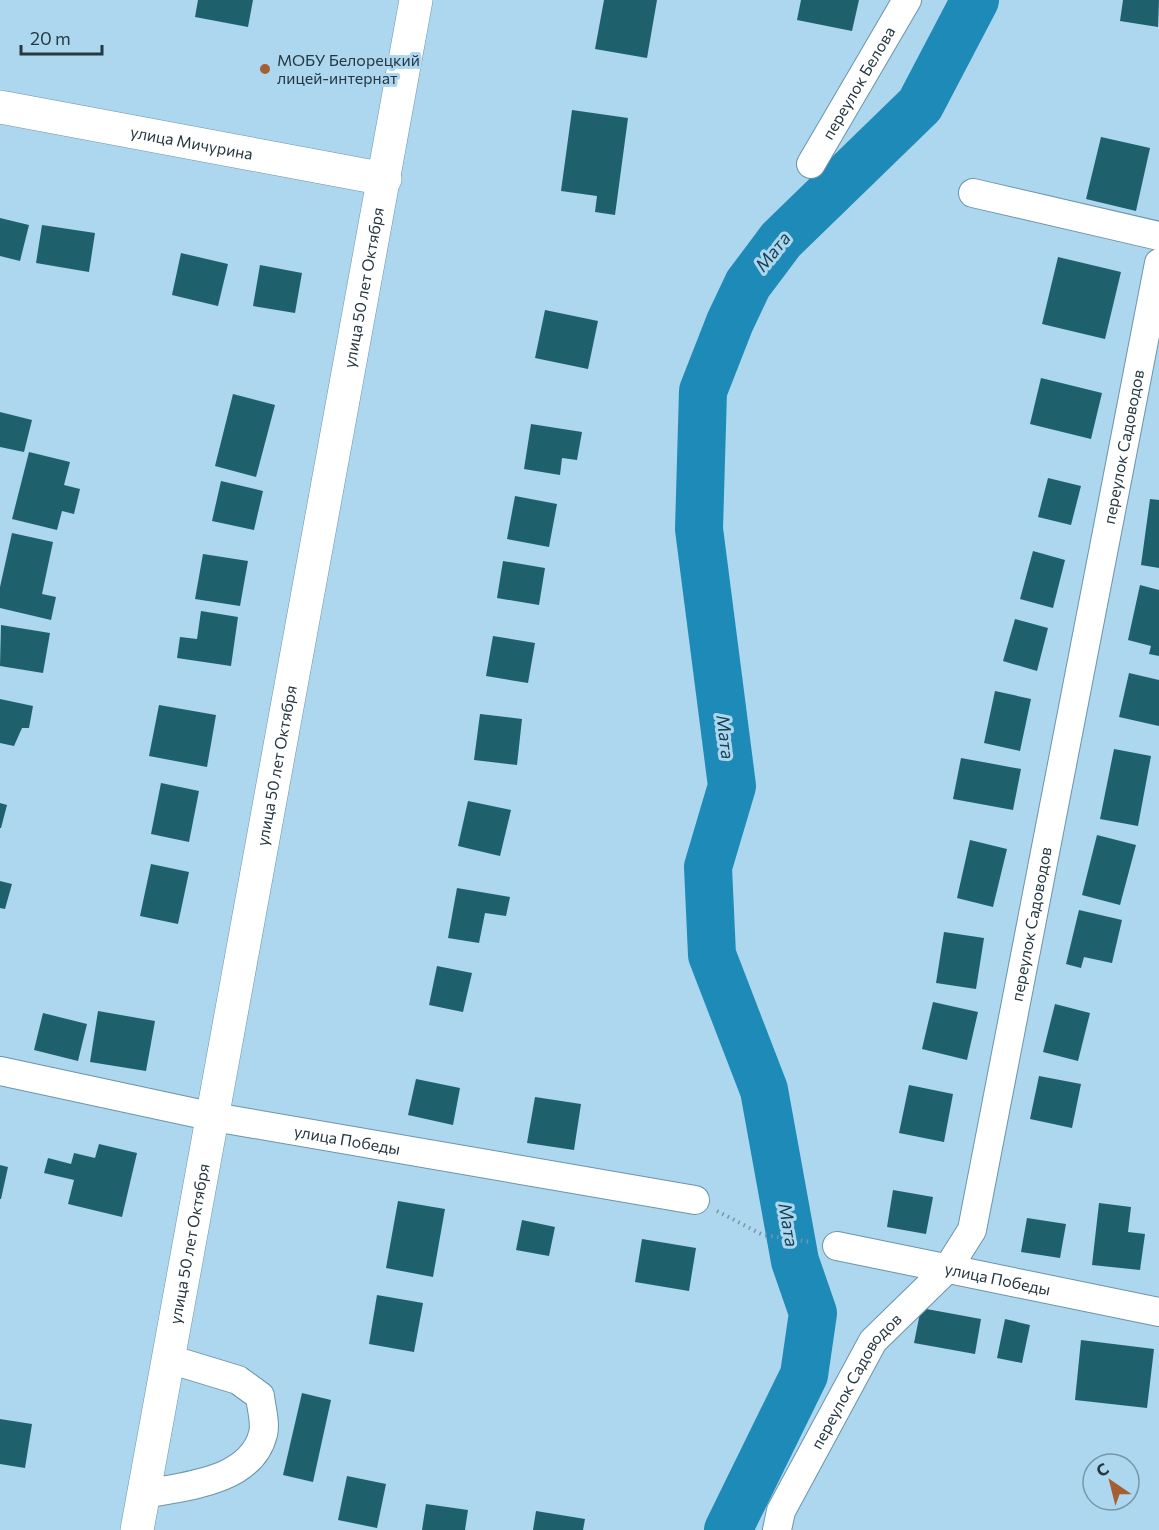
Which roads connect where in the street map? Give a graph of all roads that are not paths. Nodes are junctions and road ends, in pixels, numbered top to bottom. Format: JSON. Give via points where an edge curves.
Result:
{"nodes":[{"id":1,"x":416,"y":0,"type":"edge"},
{"id":2,"x":907,"y":0,"type":"edge"},
{"id":3,"x":0,"y":106,"type":"edge"},
{"id":4,"x":811,"y":164,"type":"dead end"},
{"id":5,"x":385,"y":179,"type":"junction"},
{"id":6,"x":973,"y":193,"type":"dead end"},
{"id":7,"x":1159,"y":236,"type":"edge"},
{"id":8,"x":1159,"y":263,"type":"edge"},
{"id":9,"x":0,"y":1071,"type":"edge"},
{"id":10,"x":214,"y":1117,"type":"junction"},
{"id":11,"x":695,"y":1200,"type":"road end"},
{"id":12,"x":837,"y":1246,"type":"road end"},
{"id":13,"x":948,"y":1268,"type":"junction"},
{"id":14,"x":1159,"y":1312,"type":"edge"},
{"id":15,"x":169,"y":1359,"type":"junction"},
{"id":16,"x":144,"y":1494,"type":"junction"},
{"id":17,"x":137,"y":1530,"type":"edge"},
{"id":18,"x":777,"y":1530,"type":"edge"}],
"edges":[{"from":1,"to":5,"type":"street","name":"улица 50 лет Октября"},
{"from":2,"to":4,"type":"street","name":"переулок Белова"},
{"from":3,"to":5,"type":"street","name":"улица Мичурина"},
{"from":5,"to":10,"type":"street","name":"улица 50 лет Октября"},
{"from":6,"to":7,"type":"street"},
{"from":8,"to":13,"type":"street","name":"переулок Садоводов","via":[[972,1230]]},
{"from":9,"to":10,"type":"street","name":"улица Победы"},
{"from":10,"to":11,"type":"street","name":"улица Победы"},
{"from":10,"to":15,"type":"street","name":"улица 50 лет Октября"},
{"from":12,"to":13,"type":"street","name":"улица Победы"},
{"from":13,"to":14,"type":"street","name":"улица Победы"},
{"from":13,"to":18,"type":"street","name":"переулок Садоводов","via":[[873,1341],[782,1511]]},
{"from":15,"to":16,"type":"street","name":"улица 50 лет Октября"},
{"from":15,"to":16,"type":"street","via":[[238,1380],[260,1396],[264,1433],[247,1463],[210,1481]]},
{"from":16,"to":17,"type":"street","name":"улица 50 лет Октября"}]}
